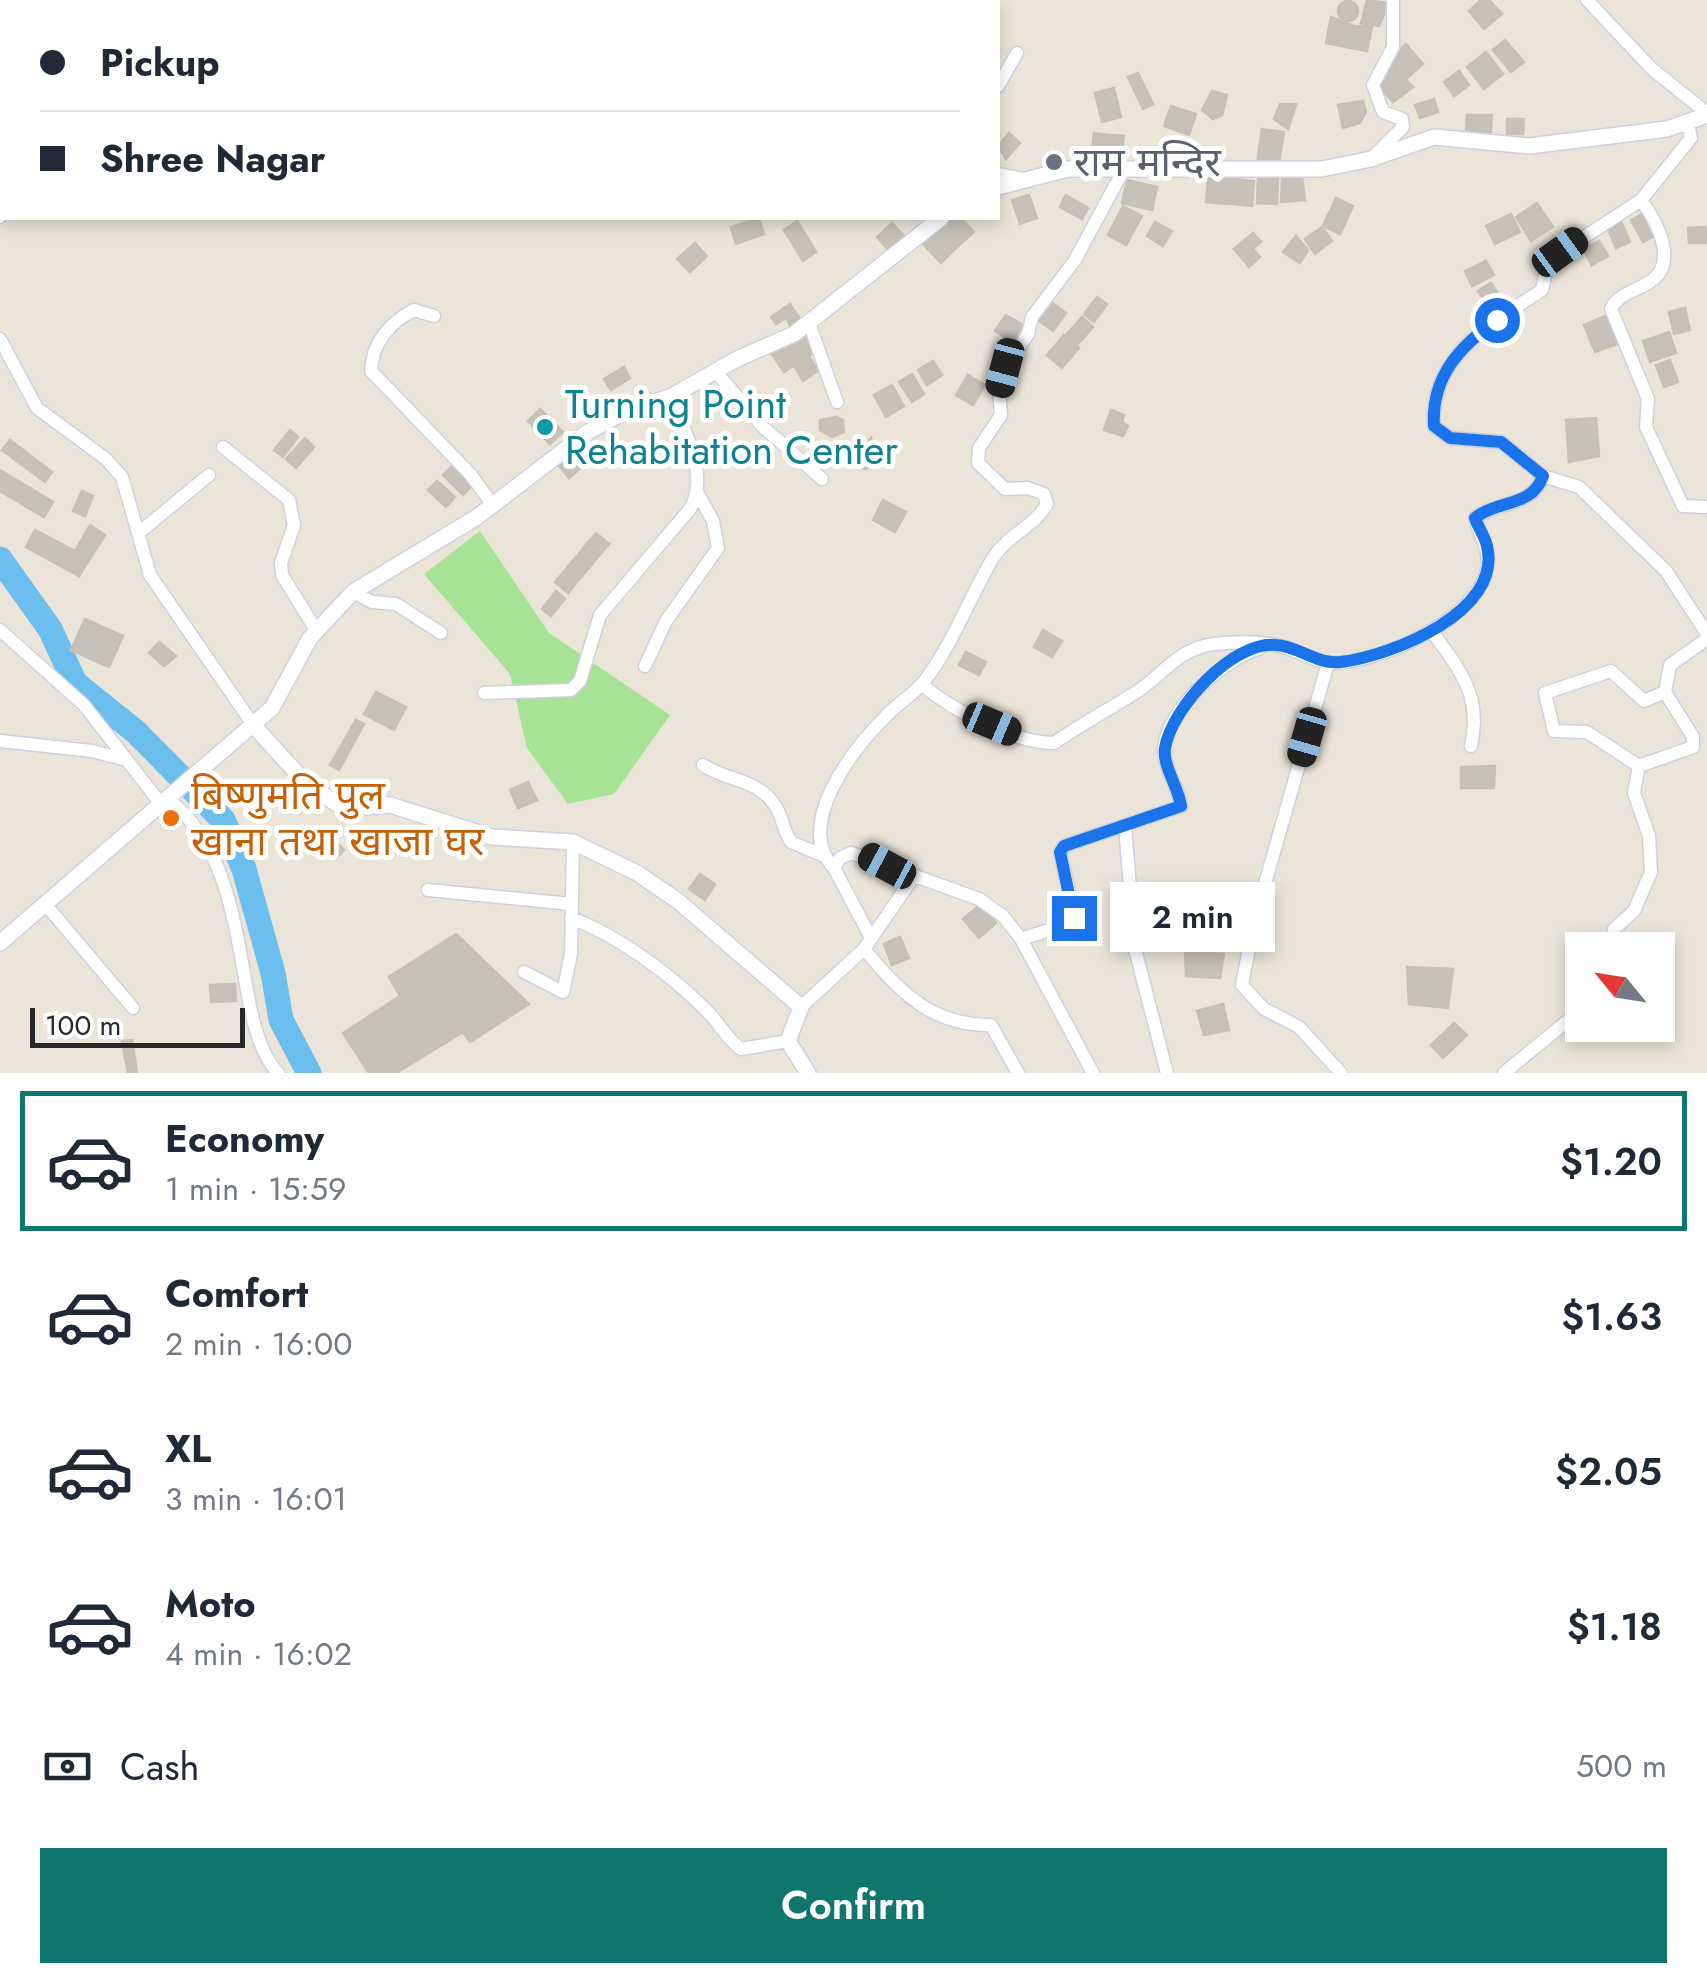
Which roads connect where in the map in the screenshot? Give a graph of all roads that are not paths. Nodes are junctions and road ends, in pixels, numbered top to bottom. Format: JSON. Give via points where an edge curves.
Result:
{"nodes":[{"id":1,"x":1393,"y":0,"type":"edge"},
{"id":2,"x":1587,"y":0,"type":"edge"},
{"id":3,"x":1017,"y":53,"type":"dead end"},
{"id":4,"x":1000,"y":83,"type":"edge"},
{"id":5,"x":1707,"y":114,"type":"edge"},
{"id":6,"x":1688,"y":124,"type":"junction"},
{"id":7,"x":1371,"y":159,"type":"junction"},
{"id":8,"x":1124,"y":168,"type":"junction"},
{"id":9,"x":1000,"y":174,"type":"edge"},
{"id":10,"x":1026,"y":179,"type":"junction"},
{"id":11,"x":1000,"y":186,"type":"edge"},
{"id":12,"x":1641,"y":200,"type":"junction"},
{"id":13,"x":938,"y":220,"type":"edge"},
{"id":14,"x":434,"y":316,"type":"dead end"},
{"id":15,"x":809,"y":323,"type":"junction"},
{"id":16,"x":0,"y":339,"type":"edge"},
{"id":17,"x":717,"y":373,"type":"junction"},
{"id":18,"x":670,"y":397,"type":"junction"},
{"id":19,"x":837,"y":402,"type":"dead end"},
{"id":20,"x":223,"y":447,"type":"dead end"},
{"id":21,"x":209,"y":476,"type":"dead end"},
{"id":22,"x":1543,"y":476,"type":"junction"},
{"id":23,"x":822,"y":479,"type":"dead end"},
{"id":24,"x":698,"y":494,"type":"junction"},
{"id":25,"x":492,"y":504,"type":"junction"},
{"id":26,"x":1707,"y":507,"type":"edge"},
{"id":27,"x":141,"y":531,"type":"junction"},
{"id":28,"x":353,"y":592,"type":"junction"},
{"id":29,"x":0,"y":630,"type":"edge"},
{"id":30,"x":316,"y":630,"type":"junction"},
{"id":31,"x":441,"y":633,"type":"dead end"},
{"id":32,"x":1433,"y":633,"type":"junction"},
{"id":33,"x":1707,"y":636,"type":"edge"},
{"id":34,"x":1275,"y":644,"type":"junction"},
{"id":35,"x":1328,"y":663,"type":"junction"},
{"id":36,"x":645,"y":666,"type":"dead end"},
{"id":37,"x":922,"y":685,"type":"junction"},
{"id":38,"x":1665,"y":692,"type":"junction"},
{"id":39,"x":484,"y":693,"type":"dead end"},
{"id":40,"x":254,"y":726,"type":"junction"},
{"id":41,"x":0,"y":741,"type":"edge"},
{"id":42,"x":1471,"y":746,"type":"dead end"},
{"id":43,"x":128,"y":760,"type":"junction"},
{"id":44,"x":702,"y":765,"type":"dead end"},
{"id":45,"x":1640,"y":766,"type":"junction"},
{"id":46,"x":168,"y":799,"type":"junction"},
{"id":47,"x":1126,"y":826,"type":"junction"},
{"id":48,"x":573,"y":842,"type":"junction"},
{"id":49,"x":822,"y":855,"type":"junction"},
{"id":50,"x":834,"y":868,"type":"junction"},
{"id":51,"x":914,"y":876,"type":"junction"},
{"id":52,"x":428,"y":890,"type":"dead end"},
{"id":53,"x":46,"y":905,"type":"junction"},
{"id":54,"x":571,"y":911,"type":"junction"},
{"id":55,"x":1614,"y":932,"type":"edge"},
{"id":56,"x":1020,"y":939,"type":"junction"},
{"id":57,"x":0,"y":943,"type":"edge"},
{"id":58,"x":867,"y":943,"type":"junction"},
{"id":59,"x":524,"y":972,"type":"dead end"},
{"id":60,"x":801,"y":1007,"type":"junction"},
{"id":61,"x":133,"y":1008,"type":"dead end"},
{"id":62,"x":1565,"y":1023,"type":"edge"},
{"id":63,"x":788,"y":1041,"type":"junction"},
{"id":64,"x":278,"y":1073,"type":"edge"},
{"id":65,"x":808,"y":1073,"type":"edge"},
{"id":66,"x":1018,"y":1073,"type":"edge"},
{"id":67,"x":1094,"y":1073,"type":"edge"},
{"id":68,"x":1166,"y":1073,"type":"edge"},
{"id":69,"x":1341,"y":1073,"type":"edge"},
{"id":70,"x":1504,"y":1073,"type":"edge"}],
"edges":[{"from":1,"to":7,"type":"street","via":[[1394,47],[1373,85],[1383,112],[1403,126]]},
{"from":2,"to":5,"type":"street","via":[[1652,69]]},
{"from":3,"to":4,"type":"street"},
{"from":5,"to":6,"type":"street"},
{"from":6,"to":7,"type":"street","via":[[1528,146],[1434,137]]},
{"from":6,"to":12,"type":"street","via":[[1692,138]]},
{"from":7,"to":8,"type":"street","via":[[1322,168]]},
{"from":8,"to":10,"type":"street","via":[[1068,169]]},
{"from":8,"to":37,"type":"street","via":[[1005,368],[1001,415],[980,448],[978,462],[991,478],[1005,489],[1044,494],[1047,504],[995,555],[956,636]]},
{"from":9,"to":10,"type":"street"},
{"from":10,"to":11,"type":"street"},
{"from":12,"to":22,"type":"street","via":[[1560,252],[1547,266],[1542,290],[1483,330],[1444,371],[1434,426],[1450,438],[1501,442]]},
{"from":12,"to":26,"type":"street","via":[[1656,218],[1662,268],[1611,309],[1648,400],[1646,427],[1665,475],[1683,506]]},
{"from":13,"to":15,"type":"street"},
{"from":14,"to":25,"type":"street","via":[[414,310],[398,318],[383,334],[370,370]]},
{"from":15,"to":17,"type":"street"},
{"from":15,"to":19,"type":"street"},
{"from":16,"to":27,"type":"street","via":[[37,408],[122,478]]},
{"from":17,"to":18,"type":"street"},
{"from":17,"to":23,"type":"street","via":[[762,426]]},
{"from":18,"to":24,"type":"street","via":[[689,432]]},
{"from":18,"to":25,"type":"street","via":[[588,432]]},
{"from":20,"to":30,"type":"street","via":[[289,500],[294,525],[282,575]]},
{"from":21,"to":27,"type":"street"},
{"from":22,"to":32,"type":"street","via":[[1522,500],[1475,518],[1488,546],[1486,571],[1474,598]]},
{"from":22,"to":33,"type":"street","via":[[1579,486],[1610,514],[1684,592]]},
{"from":24,"to":36,"type":"street","via":[[718,548],[666,621]]},
{"from":24,"to":39,"type":"street","via":[[600,615],[572,690]]},
{"from":25,"to":28,"type":"street"},
{"from":27,"to":40,"type":"street","via":[[150,574]]},
{"from":28,"to":30,"type":"street"},
{"from":28,"to":31,"type":"street","via":[[396,604]]},
{"from":29,"to":43,"type":"street","via":[[84,705]]},
{"from":30,"to":40,"type":"street","via":[[272,708]]},
{"from":32,"to":35,"type":"street"},
{"from":32,"to":42,"type":"street","via":[[1470,684],[1477,720]]},
{"from":33,"to":38,"type":"street","via":[[1670,665]]},
{"from":34,"to":35,"type":"street"},
{"from":34,"to":37,"type":"street","via":[[1188,651],[1054,743],[1037,743],[953,710]]},
{"from":34,"to":47,"type":"street","via":[[1238,655],[1198,688],[1164,750],[1181,806]]},
{"from":35,"to":69,"type":"street","via":[[1242,985],[1264,1009],[1299,1027]]},
{"from":37,"to":49,"type":"street","via":[[858,747],[825,805]]},
{"from":38,"to":45,"type":"street","via":[[1693,736],[1692,747]]},
{"from":38,"to":45,"type":"street","via":[[1644,701],[1611,672],[1545,693],[1554,731],[1586,732]]},
{"from":40,"to":46,"type":"street"},
{"from":40,"to":48,"type":"street","via":[[335,804],[390,805],[492,838]]},
{"from":41,"to":43,"type":"street"},
{"from":43,"to":46,"type":"street"},
{"from":44,"to":49,"type":"street","via":[[750,783],[775,804],[791,842]]},
{"from":45,"to":55,"type":"street","via":[[1634,793],[1649,836],[1651,872],[1634,911]]},
{"from":46,"to":53,"type":"street"},
{"from":46,"to":64,"type":"street","via":[[187,814],[220,873],[253,1020]]},
{"from":47,"to":56,"type":"street","via":[[1064,846],[1074,918]]},
{"from":47,"to":68,"type":"street","via":[[1135,949]]},
{"from":48,"to":54,"type":"street"},
{"from":48,"to":60,"type":"street","via":[[678,901]]},
{"from":49,"to":50,"type":"street"},
{"from":50,"to":51,"type":"street","via":[[851,853]]},
{"from":50,"to":58,"type":"street"},
{"from":51,"to":56,"type":"street","via":[[979,899]]},
{"from":51,"to":58,"type":"street"},
{"from":52,"to":54,"type":"street"},
{"from":53,"to":57,"type":"street"},
{"from":53,"to":61,"type":"street"},
{"from":54,"to":59,"type":"street","via":[[563,992]]},
{"from":54,"to":63,"type":"street","via":[[707,1010],[741,1049]]},
{"from":56,"to":67,"type":"street"},
{"from":58,"to":60,"type":"street"},
{"from":58,"to":66,"type":"street","via":[[900,993],[960,1026],[991,1026]]},
{"from":60,"to":63,"type":"street"},
{"from":62,"to":70,"type":"street"},
{"from":63,"to":65,"type":"street"}]}
